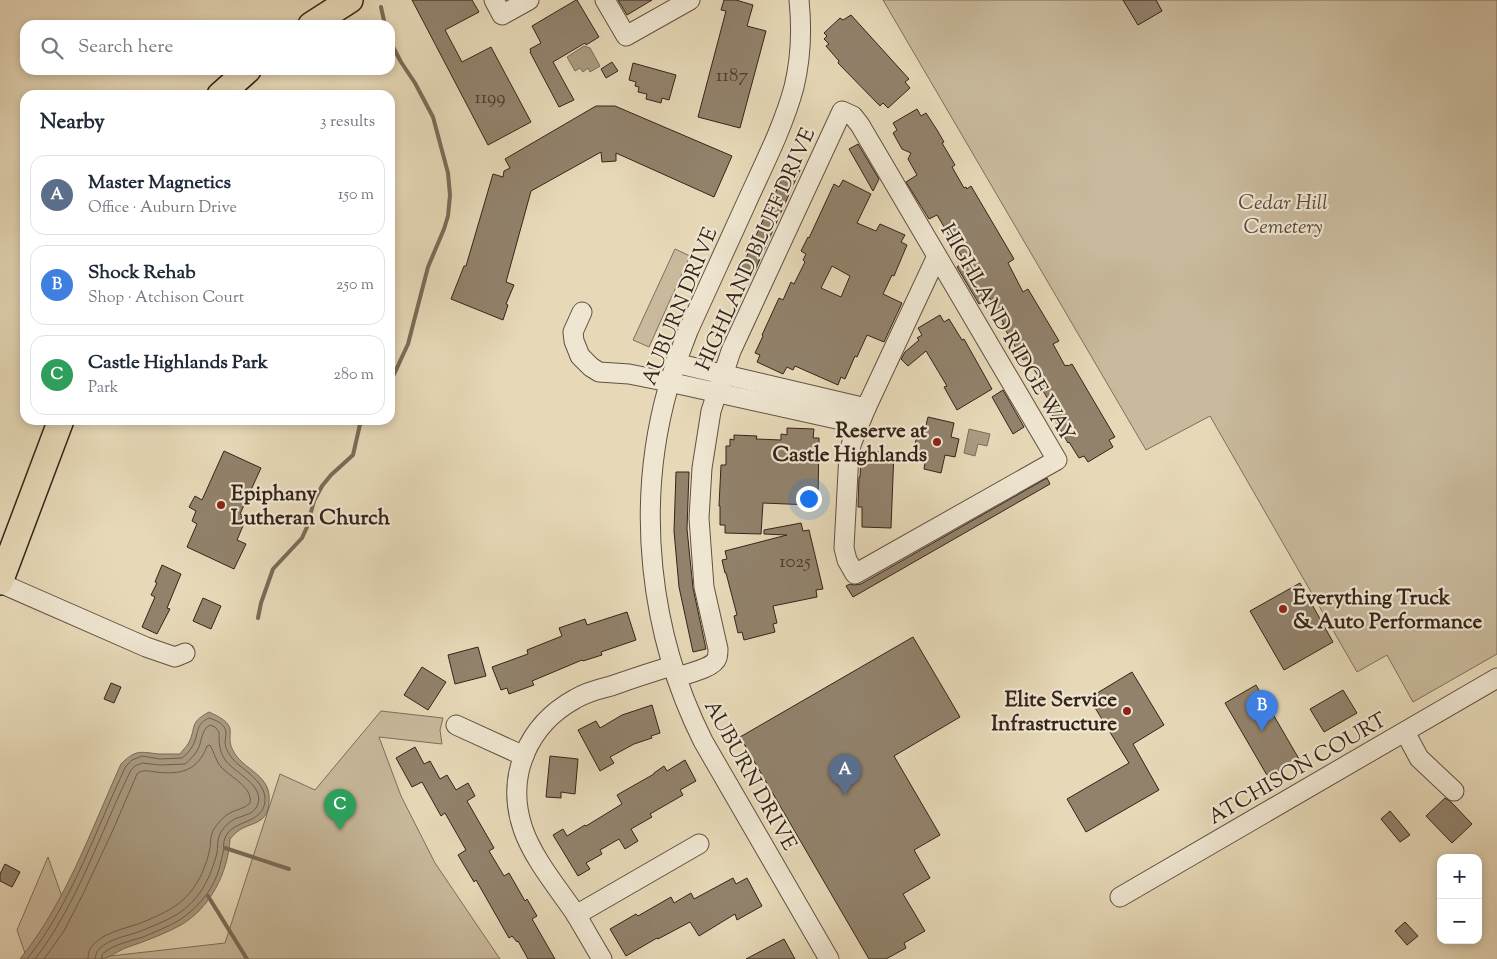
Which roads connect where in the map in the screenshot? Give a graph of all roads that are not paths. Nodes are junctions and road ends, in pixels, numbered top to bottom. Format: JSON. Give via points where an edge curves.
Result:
{"nodes":[{"id":1,"x":350,"y":0,"type":"edge"},
{"id":2,"x":494,"y":0,"type":"edge"},
{"id":3,"x":529,"y":0,"type":"edge"},
{"id":4,"x":605,"y":0,"type":"edge"},
{"id":5,"x":690,"y":0,"type":"edge"},
{"id":6,"x":798,"y":0,"type":"edge"},
{"id":7,"x":320,"y":20,"type":"edge"},
{"id":8,"x":242,"y":75,"type":"edge"},
{"id":9,"x":226,"y":90,"type":"edge"},
{"id":10,"x":842,"y":110,"type":"joint"},
{"id":11,"x":937,"y":256,"type":"junction"},
{"id":12,"x":582,"y":312,"type":"dead end"},
{"id":13,"x":676,"y":363,"type":"junction"},
{"id":14,"x":722,"y":375,"type":"junction"},
{"id":15,"x":670,"y":382,"type":"junction"},
{"id":16,"x":717,"y":393,"type":"junction"},
{"id":17,"x":862,"y":416,"type":"junction"},
{"id":18,"x":59,"y":425,"type":"edge"},
{"id":19,"x":0,"y":582,"type":"edge"},
{"id":20,"x":185,"y":653,"type":"dead end"},
{"id":21,"x":674,"y":672,"type":"junction"},
{"id":22,"x":1497,"y":678,"type":"edge"},
{"id":23,"x":456,"y":725,"type":"dead end"},
{"id":24,"x":1405,"y":732,"type":"junction"},
{"id":25,"x":524,"y":756,"type":"junction"},
{"id":26,"x":1454,"y":791,"type":"dead end"},
{"id":27,"x":700,"y":844,"type":"dead end"},
{"id":28,"x":1120,"y":898,"type":"dead end"},
{"id":29,"x":576,"y":915,"type":"junction"},
{"id":30,"x":602,"y":959,"type":"edge"},
{"id":31,"x":829,"y":959,"type":"edge"}],
"edges":[{"from":1,"to":7,"type":"main road"},
{"from":2,"to":3,"type":"street","via":[[502,15]]},
{"from":4,"to":5,"type":"street","via":[[626,36]]},
{"from":6,"to":13,"type":"street","name":"AUBURN DRIVE","via":[[800,52],[791,98]]},
{"from":8,"to":9,"type":"main road"},
{"from":10,"to":11,"type":"street","name":"HIGHLAND RIDGE WAY","via":[[860,125]]},
{"from":10,"to":14,"type":"street","name":"HIGHLAND BLUFF DRIVE"},
{"from":11,"to":17,"type":"street"},
{"from":11,"to":17,"type":"street","name":"HIGHLAND RIDGE WAY","via":[[1057,460],[855,574],[844,548],[849,453]]},
{"from":12,"to":15,"type":"street","via":[[573,332],[574,341],[580,356],[591,367],[599,372]]},
{"from":13,"to":14,"type":"street"},
{"from":13,"to":15,"type":"street","name":"AUBURN DRIVE"},
{"from":14,"to":16,"type":"street","name":"HIGHLAND BLUFF DRIVE"},
{"from":14,"to":17,"type":"street"},
{"from":15,"to":16,"type":"street"},
{"from":15,"to":21,"type":"street","name":"AUBURN DRIVE","via":[[654,460],[650,536],[657,599]]},
{"from":16,"to":17,"type":"street"},
{"from":16,"to":21,"type":"street","name":"HIGHLAND BLUFF DRIVE","via":[[702,468],[699,518],[704,587],[718,657],[706,667]]},
{"from":18,"to":19,"type":"main road"},
{"from":19,"to":20,"type":"street","via":[[146,647],[175,656]]},
{"from":21,"to":25,"type":"street","via":[[577,697],[540,727]]},
{"from":21,"to":31,"type":"street","name":"AUBURN DRIVE","via":[[703,741]]},
{"from":22,"to":24,"type":"street","name":"ATCHISON COURT"},
{"from":23,"to":25,"type":"street"},
{"from":24,"to":26,"type":"street","via":[[1419,758]]},
{"from":24,"to":28,"type":"street","name":"ATCHISON COURT"},
{"from":25,"to":29,"type":"street","via":[[517,787],[523,830]]},
{"from":27,"to":29,"type":"street"},
{"from":29,"to":30,"type":"street"}]}
